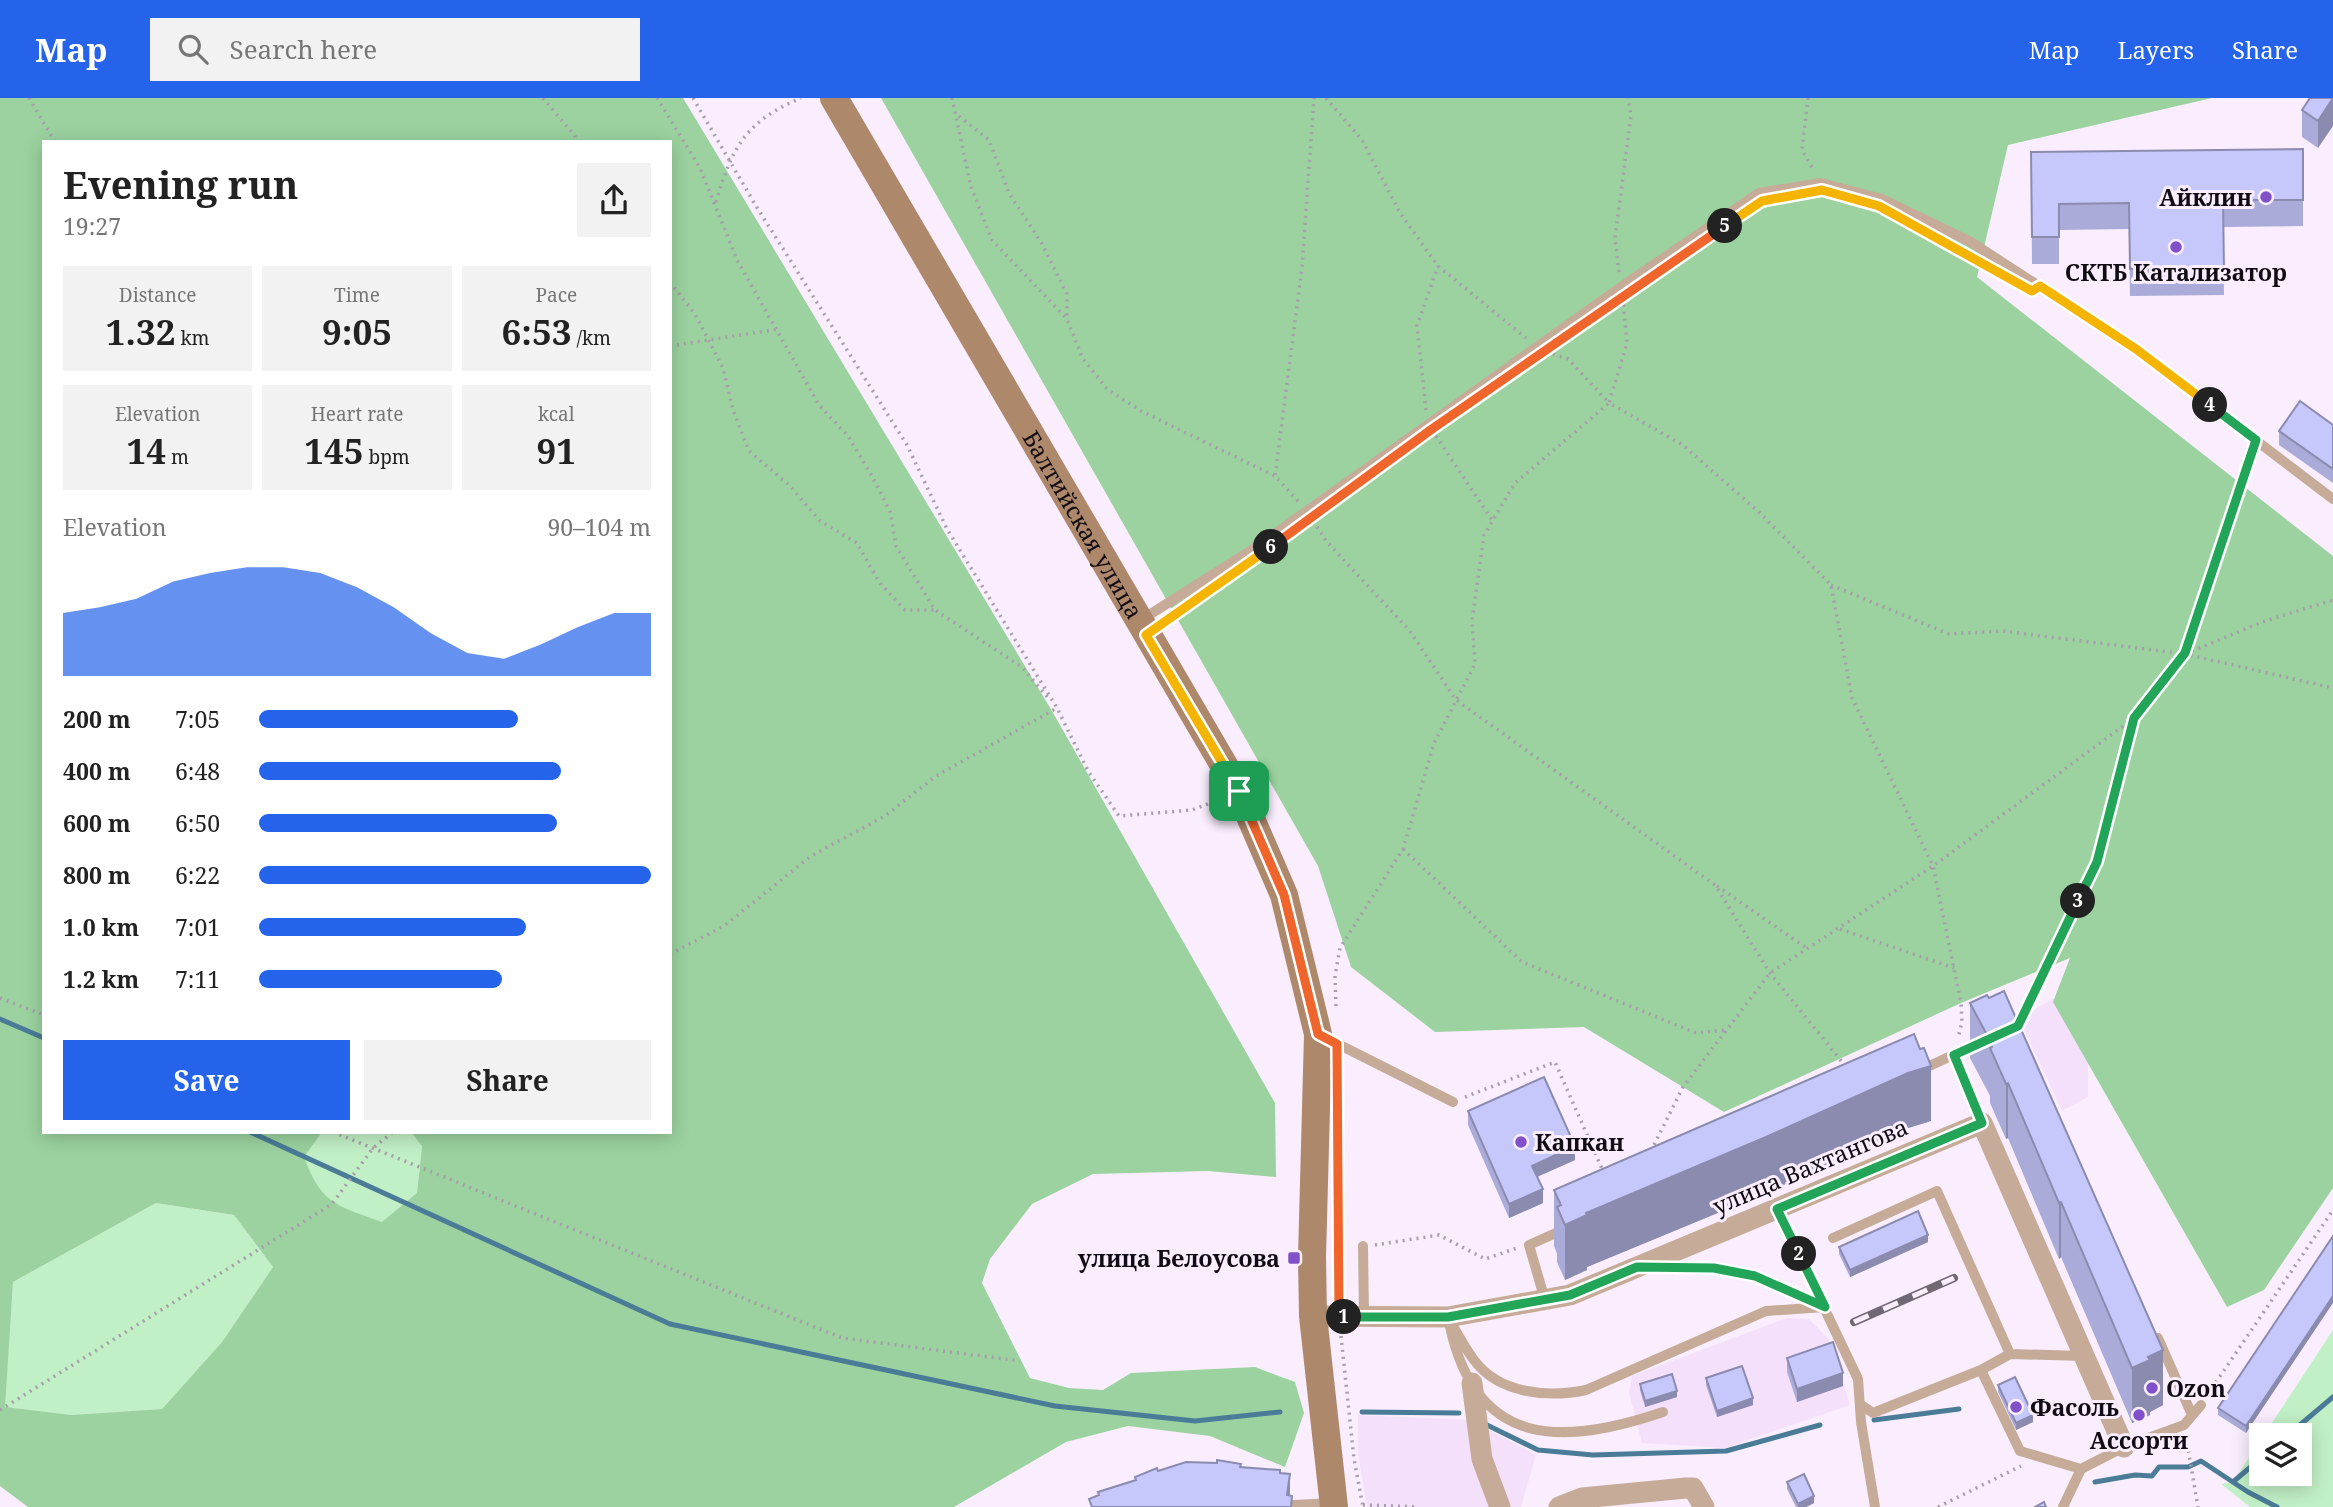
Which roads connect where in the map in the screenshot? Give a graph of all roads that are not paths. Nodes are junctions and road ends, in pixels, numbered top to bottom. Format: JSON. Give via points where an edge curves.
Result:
{"nodes":[{"id":1,"x":834,"y":98,"type":"edge"},
{"id":2,"x":2333,"y":499,"type":"edge"},
{"id":3,"x":1139,"y":622,"type":"junction"},
{"id":4,"x":2018,"y":1026,"type":"edge"},
{"id":5,"x":1328,"y":1039,"type":"junction"},
{"id":6,"x":1954,"y":1055,"type":"junction"},
{"id":7,"x":1907,"y":1076,"type":"edge"},
{"id":8,"x":1453,"y":1102,"type":"road end"},
{"id":9,"x":1982,"y":1123,"type":"junction"},
{"id":10,"x":1777,"y":1209,"type":"junction"},
{"id":11,"x":1580,"y":1222,"type":"edge"},
{"id":12,"x":1833,"y":1238,"type":"dead end"},
{"id":13,"x":1363,"y":1246,"type":"road end"},
{"id":14,"x":1545,"y":1300,"type":"junction"},
{"id":15,"x":1825,"y":1307,"type":"junction"},
{"id":16,"x":1326,"y":1317,"type":"junction"},
{"id":17,"x":1364,"y":1317,"type":"junction"},
{"id":18,"x":1448,"y":1317,"type":"junction"},
{"id":19,"x":2153,"y":1328,"type":"edge"},
{"id":20,"x":1843,"y":1343,"type":"junction"},
{"id":21,"x":1830,"y":1348,"type":"edge"},
{"id":22,"x":2010,"y":1354,"type":"junction"},
{"id":23,"x":2084,"y":1356,"type":"junction"},
{"id":24,"x":1981,"y":1370,"type":"junction"},
{"id":25,"x":1472,"y":1383,"type":"junction"},
{"id":26,"x":1860,"y":1404,"type":"junction"},
{"id":27,"x":2201,"y":1405,"type":"road end"},
{"id":28,"x":1663,"y":1412,"type":"dead end"},
{"id":29,"x":2192,"y":1415,"type":"junction"},
{"id":30,"x":2124,"y":1447,"type":"junction"},
{"id":31,"x":2081,"y":1469,"type":"junction"},
{"id":32,"x":1334,"y":1505,"type":"edge"},
{"id":33,"x":1258,"y":1507,"type":"edge"},
{"id":34,"x":1500,"y":1507,"type":"edge"},
{"id":35,"x":1559,"y":1507,"type":"edge"},
{"id":36,"x":1704,"y":1507,"type":"edge"},
{"id":37,"x":1875,"y":1507,"type":"edge"},
{"id":38,"x":2063,"y":1507,"type":"edge"}],
"edges":[{"from":1,"to":3,"type":"main road","name":"Балтийская улица"},
{"from":2,"to":3,"type":"lane","via":[[2136,349],[1971,242],[1882,199],[1821,183],[1759,193],[1255,548]]},
{"from":3,"to":5,"type":"main road","name":"Балтийская улица","via":[[1239,791],[1284,895]]},
{"from":4,"to":6,"type":"lane"},
{"from":5,"to":8,"type":"lane"},
{"from":5,"to":16,"type":"main road","name":"Балтийская улица","via":[[1312,1257]]},
{"from":6,"to":7,"type":"lane"},
{"from":6,"to":9,"type":"lane"},
{"from":9,"to":10,"type":"street","name":"улица Вахтангова"},
{"from":9,"to":23,"type":"street"},
{"from":10,"to":14,"type":"street","name":"улица Вахтангова","via":[[1570,1295]]},
{"from":10,"to":15,"type":"lane"},
{"from":11,"to":14,"type":"lane","via":[[1529,1245]]},
{"from":12,"to":22,"type":"lane","via":[[1937,1191]]},
{"from":13,"to":17,"type":"lane"},
{"from":14,"to":18,"type":"street","name":"улица Вахтангова"},
{"from":15,"to":18,"type":"lane","via":[[1766,1311],[1586,1390],[1564,1394],[1538,1394],[1494,1378],[1475,1362]]},
{"from":15,"to":20,"type":"lane"},
{"from":16,"to":17,"type":"street","name":"улица Вахтангова"},
{"from":16,"to":32,"type":"main road","name":"Балтийская улица"},
{"from":17,"to":18,"type":"street","name":"улица Вахтангова"},
{"from":18,"to":25,"type":"lane","via":[[1454,1345]]},
{"from":19,"to":29,"type":"lane"},
{"from":20,"to":21,"type":"lane"},
{"from":20,"to":26,"type":"lane","via":[[1858,1379]]},
{"from":22,"to":23,"type":"lane"},
{"from":22,"to":24,"type":"lane"},
{"from":23,"to":30,"type":"street"},
{"from":24,"to":26,"type":"lane","via":[[1873,1413]]},
{"from":24,"to":31,"type":"lane","via":[[2021,1451]]},
{"from":25,"to":28,"type":"lane","via":[[1493,1412],[1534,1431],[1592,1428]]},
{"from":25,"to":34,"type":"street","via":[[1482,1459]]},
{"from":26,"to":37,"type":"lane"},
{"from":27,"to":29,"type":"lane"},
{"from":29,"to":30,"type":"lane","via":[[2184,1425]]},
{"from":30,"to":31,"type":"lane"},
{"from":31,"to":38,"type":"lane"},
{"from":32,"to":33,"type":"lane"},
{"from":35,"to":36,"type":"street","via":[[1582,1498],[1686,1488],[1699,1494]]}]}
